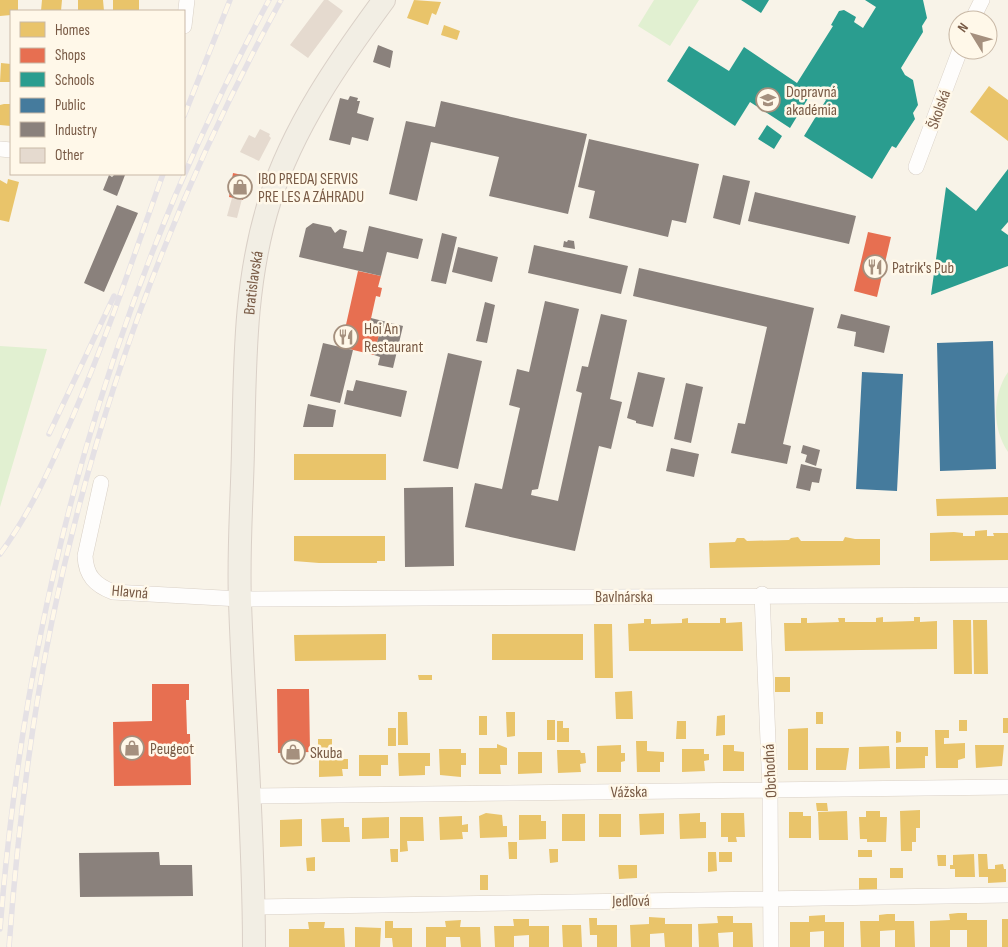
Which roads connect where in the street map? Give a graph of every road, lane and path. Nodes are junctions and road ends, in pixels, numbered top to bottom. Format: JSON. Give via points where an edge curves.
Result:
{"nodes":[{"id":1,"x":187,"y":0,"type":"edge"},
{"id":2,"x":384,"y":0,"type":"edge"},
{"id":3,"x":185,"y":17,"type":"edge"},
{"id":4,"x":956,"y":60,"type":"edge"},
{"id":5,"x":916,"y":167,"type":"dead end"},
{"id":6,"x":101,"y":483,"type":"dead end"},
{"id":7,"x":762,"y":594,"type":"junction"},
{"id":8,"x":1008,"y":595,"type":"edge"},
{"id":9,"x":240,"y":599,"type":"junction"},
{"id":10,"x":1008,"y":787,"type":"edge"},
{"id":11,"x":770,"y":790,"type":"junction"},
{"id":12,"x":250,"y":796,"type":"junction"},
{"id":13,"x":1008,"y":895,"type":"edge"},
{"id":14,"x":771,"y":898,"type":"junction"},
{"id":15,"x":254,"y":907,"type":"junction"},
{"id":16,"x":254,"y":947,"type":"edge"},
{"id":17,"x":771,"y":947,"type":"edge"}],
"edges":[{"from":1,"to":3,"type":"street"},
{"from":2,"to":9,"type":"main road","name":"Bratislavská","via":[[347,51],[306,118],[278,177],[260,233],[250,287],[244,367]]},
{"from":4,"to":5,"type":"street","name":"Školská"},
{"from":6,"to":9,"type":"street","name":"Hlavná","via":[[85,556],[92,580],[114,592]]},
{"from":7,"to":8,"type":"street","name":"Bavlnárska"},
{"from":7,"to":9,"type":"street","name":"Bavlnárska"},
{"from":7,"to":11,"type":"street","name":"Obchodná"},
{"from":9,"to":12,"type":"main road","name":"Bratislavská"},
{"from":10,"to":11,"type":"street","name":"Vážska"},
{"from":11,"to":12,"type":"street","name":"Vážska"},
{"from":11,"to":14,"type":"street","name":"Obchodná"},
{"from":12,"to":15,"type":"main road","name":"Bratislavská"},
{"from":13,"to":14,"type":"street","name":"Jedľová"},
{"from":14,"to":15,"type":"street","name":"Jedľová"},
{"from":14,"to":17,"type":"street","name":"Obchodná"},
{"from":15,"to":16,"type":"main road","name":"Bratislavská"}]}
